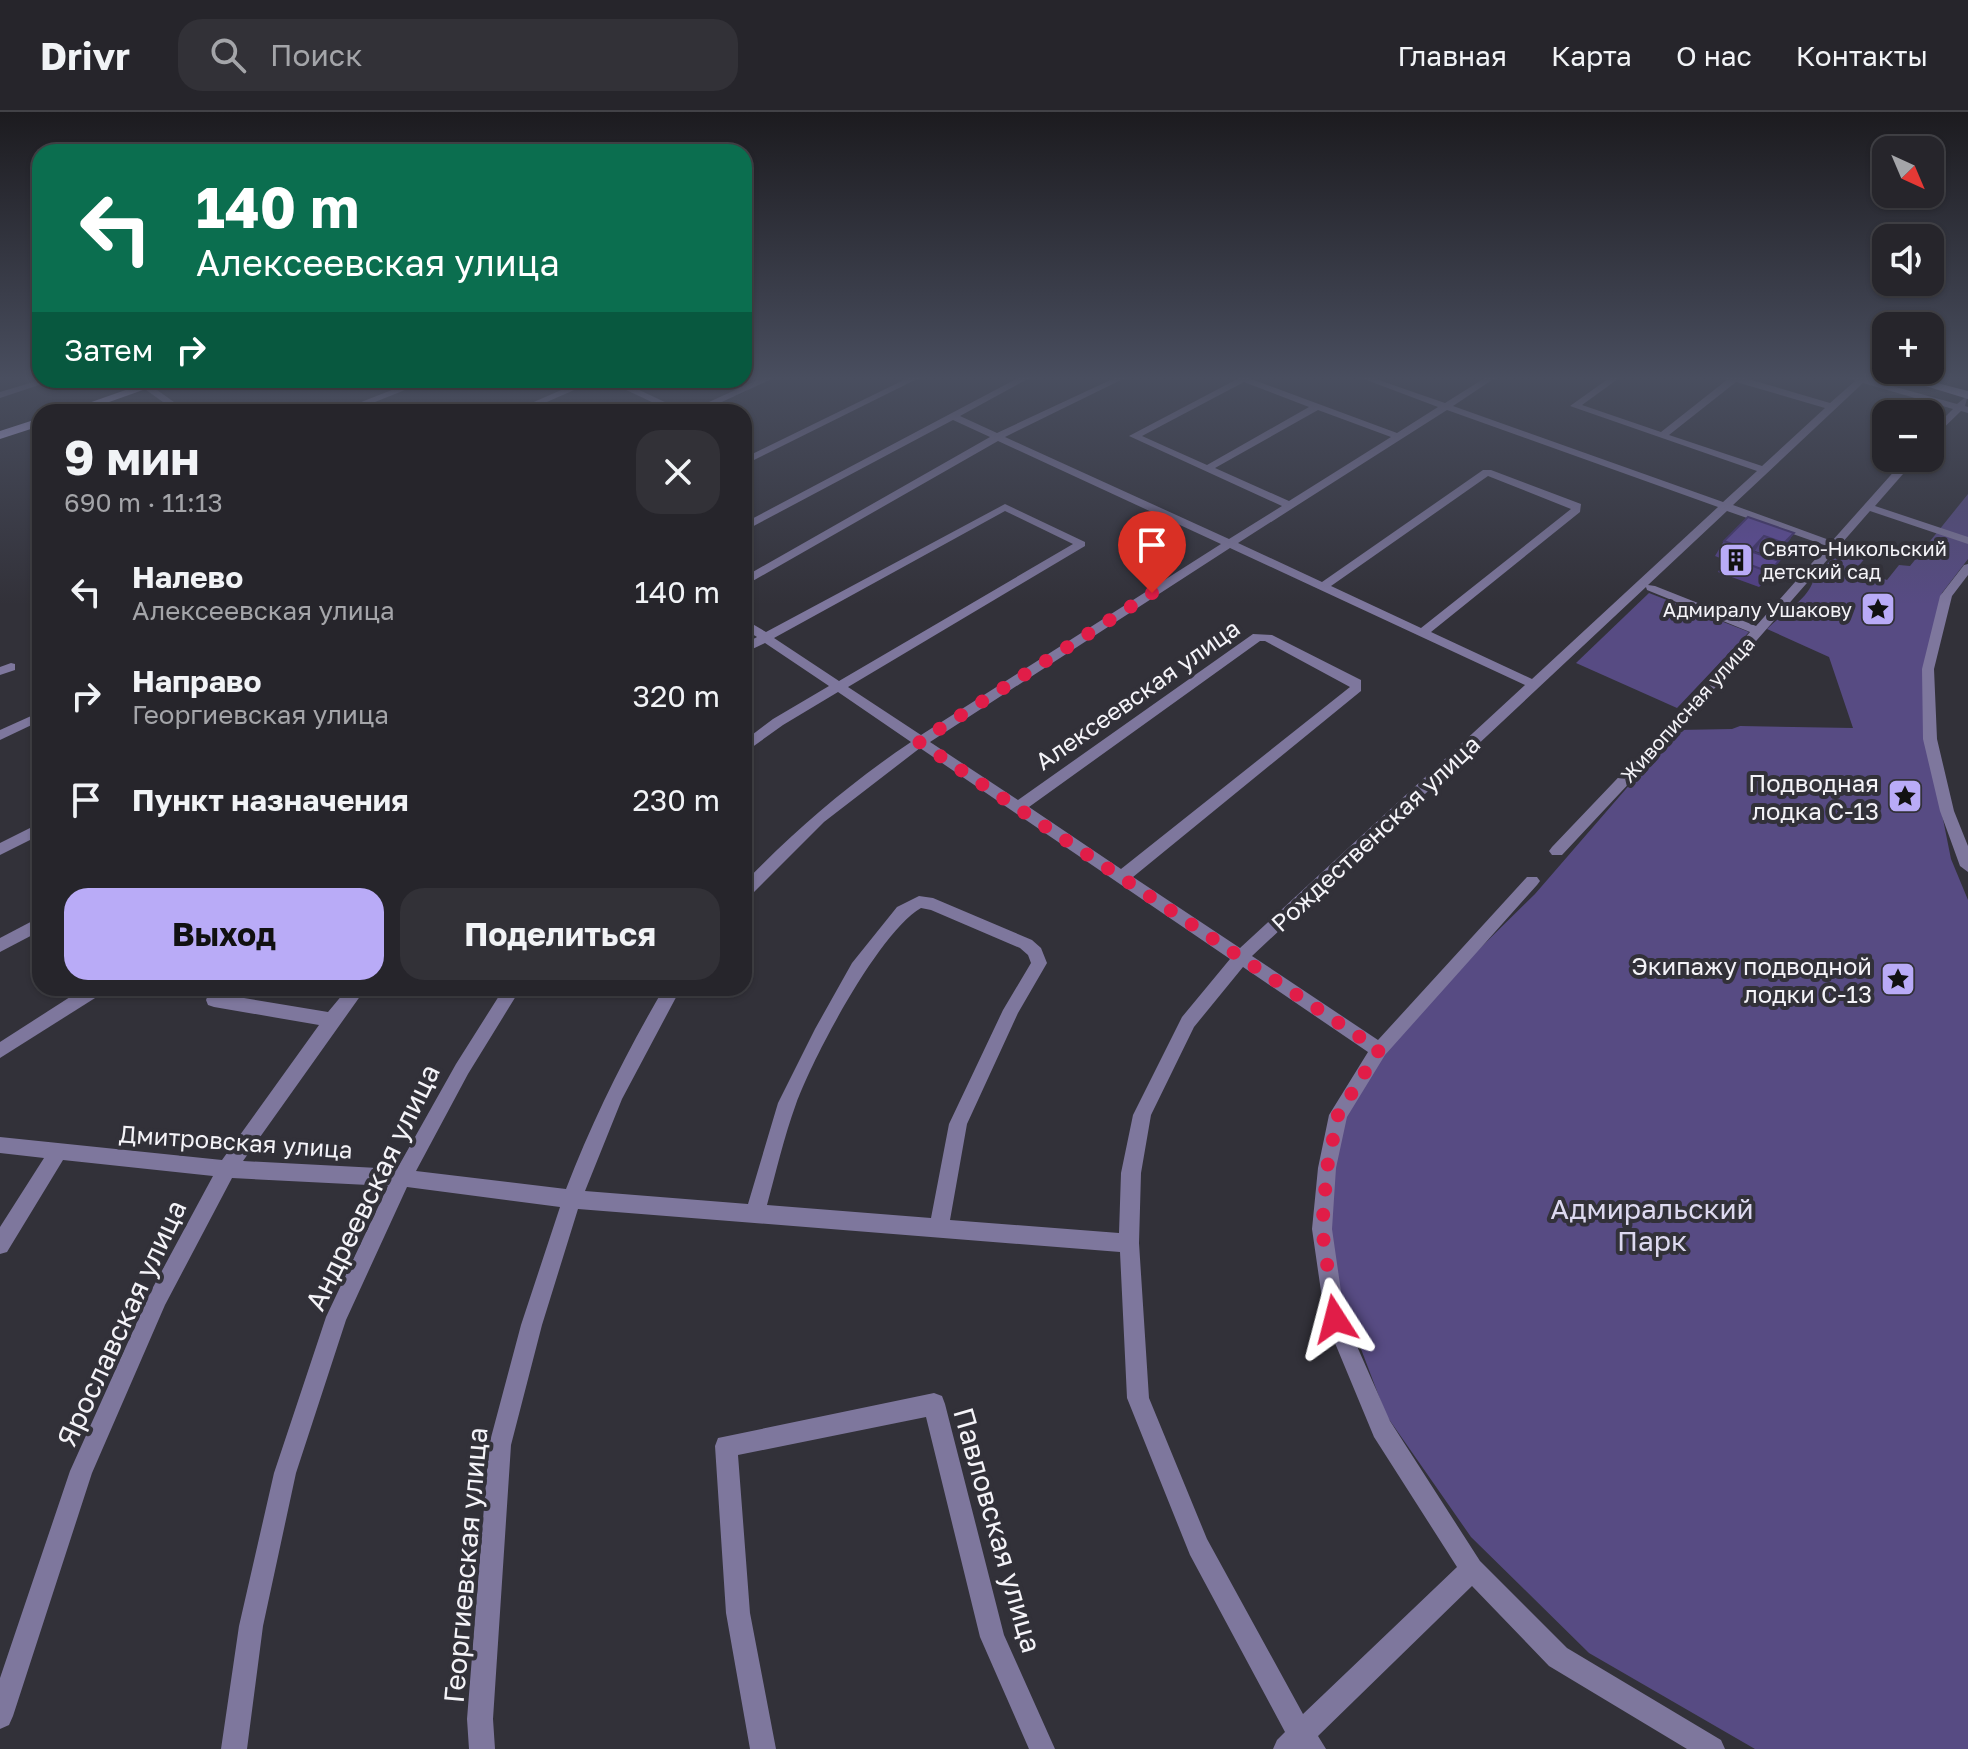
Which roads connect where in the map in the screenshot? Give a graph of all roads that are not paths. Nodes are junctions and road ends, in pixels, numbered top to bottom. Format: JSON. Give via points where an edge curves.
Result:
{"nodes":[{"id":1,"x":884,"y":452,"type":"edge"},
{"id":2,"x":970,"y":452,"type":"edge"},
{"id":3,"x":1034,"y":452,"type":"edge"},
{"id":4,"x":1170,"y":452,"type":"edge"},
{"id":5,"x":1236,"y":452,"type":"edge"},
{"id":6,"x":1376,"y":452,"type":"edge"},
{"id":7,"x":1575,"y":452,"type":"edge"},
{"id":8,"x":1713,"y":452,"type":"edge"},
{"id":9,"x":1783,"y":452,"type":"edge"},
{"id":10,"x":1207,"y":469,"type":"junction"},
{"id":11,"x":1764,"y":470,"type":"junction"},
{"id":12,"x":1899,"y":472,"type":"edge"},
{"id":13,"x":1291,"y":506,"type":"junction"},
{"id":14,"x":1726,"y":506,"type":"junction"},
{"id":15,"x":1868,"y":507,"type":"junction"},
{"id":16,"x":752,"y":523,"type":"edge"},
{"id":17,"x":1968,"y":541,"type":"edge"},
{"id":18,"x":1229,"y":543,"type":"junction"},
{"id":19,"x":1834,"y":545,"type":"junction"},
{"id":20,"x":1968,"y":567,"type":"edge"},
{"id":21,"x":752,"y":577,"type":"edge"},
{"id":22,"x":1324,"y":586,"type":"junction"},
{"id":23,"x":1651,"y":588,"type":"dead end"},
{"id":24,"x":752,"y":629,"type":"edge"},
{"id":25,"x":1758,"y":631,"type":"junction"},
{"id":26,"x":1422,"y":633,"type":"junction"},
{"id":27,"x":764,"y":637,"type":"junction"},
{"id":28,"x":752,"y":644,"type":"edge"},
{"id":29,"x":1535,"y":685,"type":"junction"},
{"id":30,"x":839,"y":686,"type":"junction"},
{"id":31,"x":32,"y":720,"type":"edge"},
{"id":32,"x":0,"y":736,"type":"edge"},
{"id":33,"x":752,"y":742,"type":"edge"},
{"id":34,"x":919,"y":742,"type":"junction"},
{"id":35,"x":1019,"y":807,"type":"junction"},
{"id":36,"x":32,"y":832,"type":"edge"},
{"id":37,"x":1962,"y":836,"type":"edge"},
{"id":38,"x":0,"y":850,"type":"edge"},
{"id":39,"x":1557,"y":851,"type":"dead end"},
{"id":40,"x":1968,"y":866,"type":"edge"},
{"id":41,"x":1122,"y":877,"type":"junction"},
{"id":42,"x":1532,"y":881,"type":"dead end"},
{"id":43,"x":752,"y":884,"type":"edge"},
{"id":44,"x":32,"y":928,"type":"edge"},
{"id":45,"x":0,"y":946,"type":"edge"},
{"id":46,"x":1242,"y":956,"type":"junction"},
{"id":47,"x":85,"y":996,"type":"edge"},
{"id":48,"x":352,"y":996,"type":"edge"},
{"id":49,"x":508,"y":996,"type":"edge"},
{"id":50,"x":668,"y":996,"type":"edge"},
{"id":51,"x":214,"y":1000,"type":"dead end"},
{"id":52,"x":332,"y":1020,"type":"junction"},
{"id":53,"x":1379,"y":1050,"type":"junction"},
{"id":54,"x":0,"y":1051,"type":"edge"},
{"id":55,"x":0,"y":1145,"type":"edge"},
{"id":56,"x":58,"y":1152,"type":"junction"},
{"id":57,"x":227,"y":1169,"type":"junction"},
{"id":58,"x":402,"y":1178,"type":"junction"},
{"id":59,"x":571,"y":1199,"type":"junction"},
{"id":60,"x":754,"y":1215,"type":"junction"},
{"id":61,"x":939,"y":1228,"type":"junction"},
{"id":62,"x":1129,"y":1243,"type":"junction"},
{"id":63,"x":0,"y":1245,"type":"edge"},
{"id":64,"x":1472,"y":1569,"type":"junction"},
{"id":65,"x":0,"y":1716,"type":"edge"},
{"id":66,"x":1300,"y":1745,"type":"edge"},
{"id":67,"x":234,"y":1749,"type":"edge"},
{"id":68,"x":482,"y":1749,"type":"edge"},
{"id":69,"x":763,"y":1749,"type":"edge"},
{"id":70,"x":1042,"y":1749,"type":"edge"},
{"id":71,"x":1712,"y":1749,"type":"edge"}],
"edges":[{"from":1,"to":16,"type":"street"},
{"from":2,"to":21,"type":"street"},
{"from":3,"to":18,"type":"street"},
{"from":4,"to":10,"type":"street"},
{"from":5,"to":10,"type":"street"},
{"from":6,"to":13,"type":"street"},
{"from":7,"to":14,"type":"street"},
{"from":8,"to":11,"type":"street"},
{"from":9,"to":11,"type":"street","name":"Рождественская улица"},
{"from":10,"to":13,"type":"street"},
{"from":11,"to":14,"type":"street","name":"Рождественская улица"},
{"from":12,"to":15,"type":"street","name":"Живописная улица"},
{"from":13,"to":18,"type":"street"},
{"from":14,"to":19,"type":"street"},
{"from":14,"to":29,"type":"street","name":"Рождественская улица"},
{"from":15,"to":17,"type":"street"},
{"from":15,"to":19,"type":"street","name":"Живописная улица"},
{"from":18,"to":22,"type":"street"},
{"from":18,"to":34,"type":"street"},
{"from":19,"to":25,"type":"street","name":"Живописная улица"},
{"from":20,"to":37,"type":"street","via":[[1946,596],[1928,669],[1930,739]]},
{"from":22,"to":26,"type":"street"},
{"from":22,"to":26,"type":"street","via":[[1487,472],[1577,506]]},
{"from":23,"to":25,"type":"street"},
{"from":24,"to":27,"type":"street"},
{"from":25,"to":39,"type":"street","name":"Живописная улица"},
{"from":26,"to":29,"type":"street"},
{"from":27,"to":28,"type":"street"},
{"from":27,"to":30,"type":"street"},
{"from":27,"to":30,"type":"street","via":[[1005,507],[1081,544]]},
{"from":29,"to":46,"type":"street","name":"Рождественская улица"},
{"from":30,"to":33,"type":"street"},
{"from":30,"to":34,"type":"street"},
{"from":31,"to":32,"type":"street"},
{"from":34,"to":35,"type":"street"},
{"from":34,"to":43,"type":"street","via":[[821,816]]},
{"from":35,"to":41,"type":"street"},
{"from":35,"to":41,"type":"street","name":"Алексеевская улица","via":[[1257,637],[1356,683]]},
{"from":36,"to":38,"type":"street"},
{"from":37,"to":40,"type":"street"},
{"from":41,"to":46,"type":"street"},
{"from":42,"to":53,"type":"street"},
{"from":44,"to":45,"type":"street"},
{"from":46,"to":53,"type":"street"},
{"from":46,"to":62,"type":"street","name":"Рождественская улица","via":[[1188,1022],[1142,1115],[1131,1173]]},
{"from":47,"to":54,"type":"street"},
{"from":48,"to":52,"type":"street","name":"Ярославская улица"},
{"from":49,"to":58,"type":"street","name":"Андреевская улица"},
{"from":50,"to":59,"type":"street","name":"Георгиевская улица","via":[[603,1116]]},
{"from":51,"to":52,"type":"street"},
{"from":52,"to":57,"type":"street","name":"Ярославская улица"},
{"from":53,"to":64,"type":"street","via":[[1338,1115],[1327,1168],[1322,1229],[1335,1319],[1382,1429]]},
{"from":55,"to":56,"type":"street","name":"Дмитровская улица"},
{"from":56,"to":57,"type":"street","name":"Дмитровская улица"},
{"from":56,"to":63,"type":"street"},
{"from":57,"to":58,"type":"street","name":"Дмитровская улица"},
{"from":57,"to":65,"type":"street","name":"Ярославская улица","via":[[158,1298],[81,1471]]},
{"from":58,"to":59,"type":"street","name":"Дмитровская улица"},
{"from":58,"to":67,"type":"street","name":"Андреевская улица","via":[[336,1317],[285,1473],[251,1626]]},
{"from":59,"to":60,"type":"street","name":"Дмитровская улица"},
{"from":59,"to":68,"type":"street","name":"Георгиевская улица","via":[[539,1291],[500,1445]]},
{"from":60,"to":61,"type":"street","name":"Дмитровская улица"},
{"from":60,"to":61,"type":"street","via":[[787,1103],[821,1034],[858,968],[903,911],[919,902],[1026,944],[1039,963],[958,1124]]},
{"from":61,"to":62,"type":"street","name":"Дмитровская улица"},
{"from":62,"to":66,"type":"street","name":"Рождественская улица","via":[[1138,1398],[1198,1547]]},
{"from":64,"to":66,"type":"street"},
{"from":64,"to":71,"type":"street","via":[[1558,1657]]},
{"from":69,"to":70,"type":"street","name":"Павловская улица","via":[[738,1613],[726,1446],[934,1404],[992,1637]]}]}
